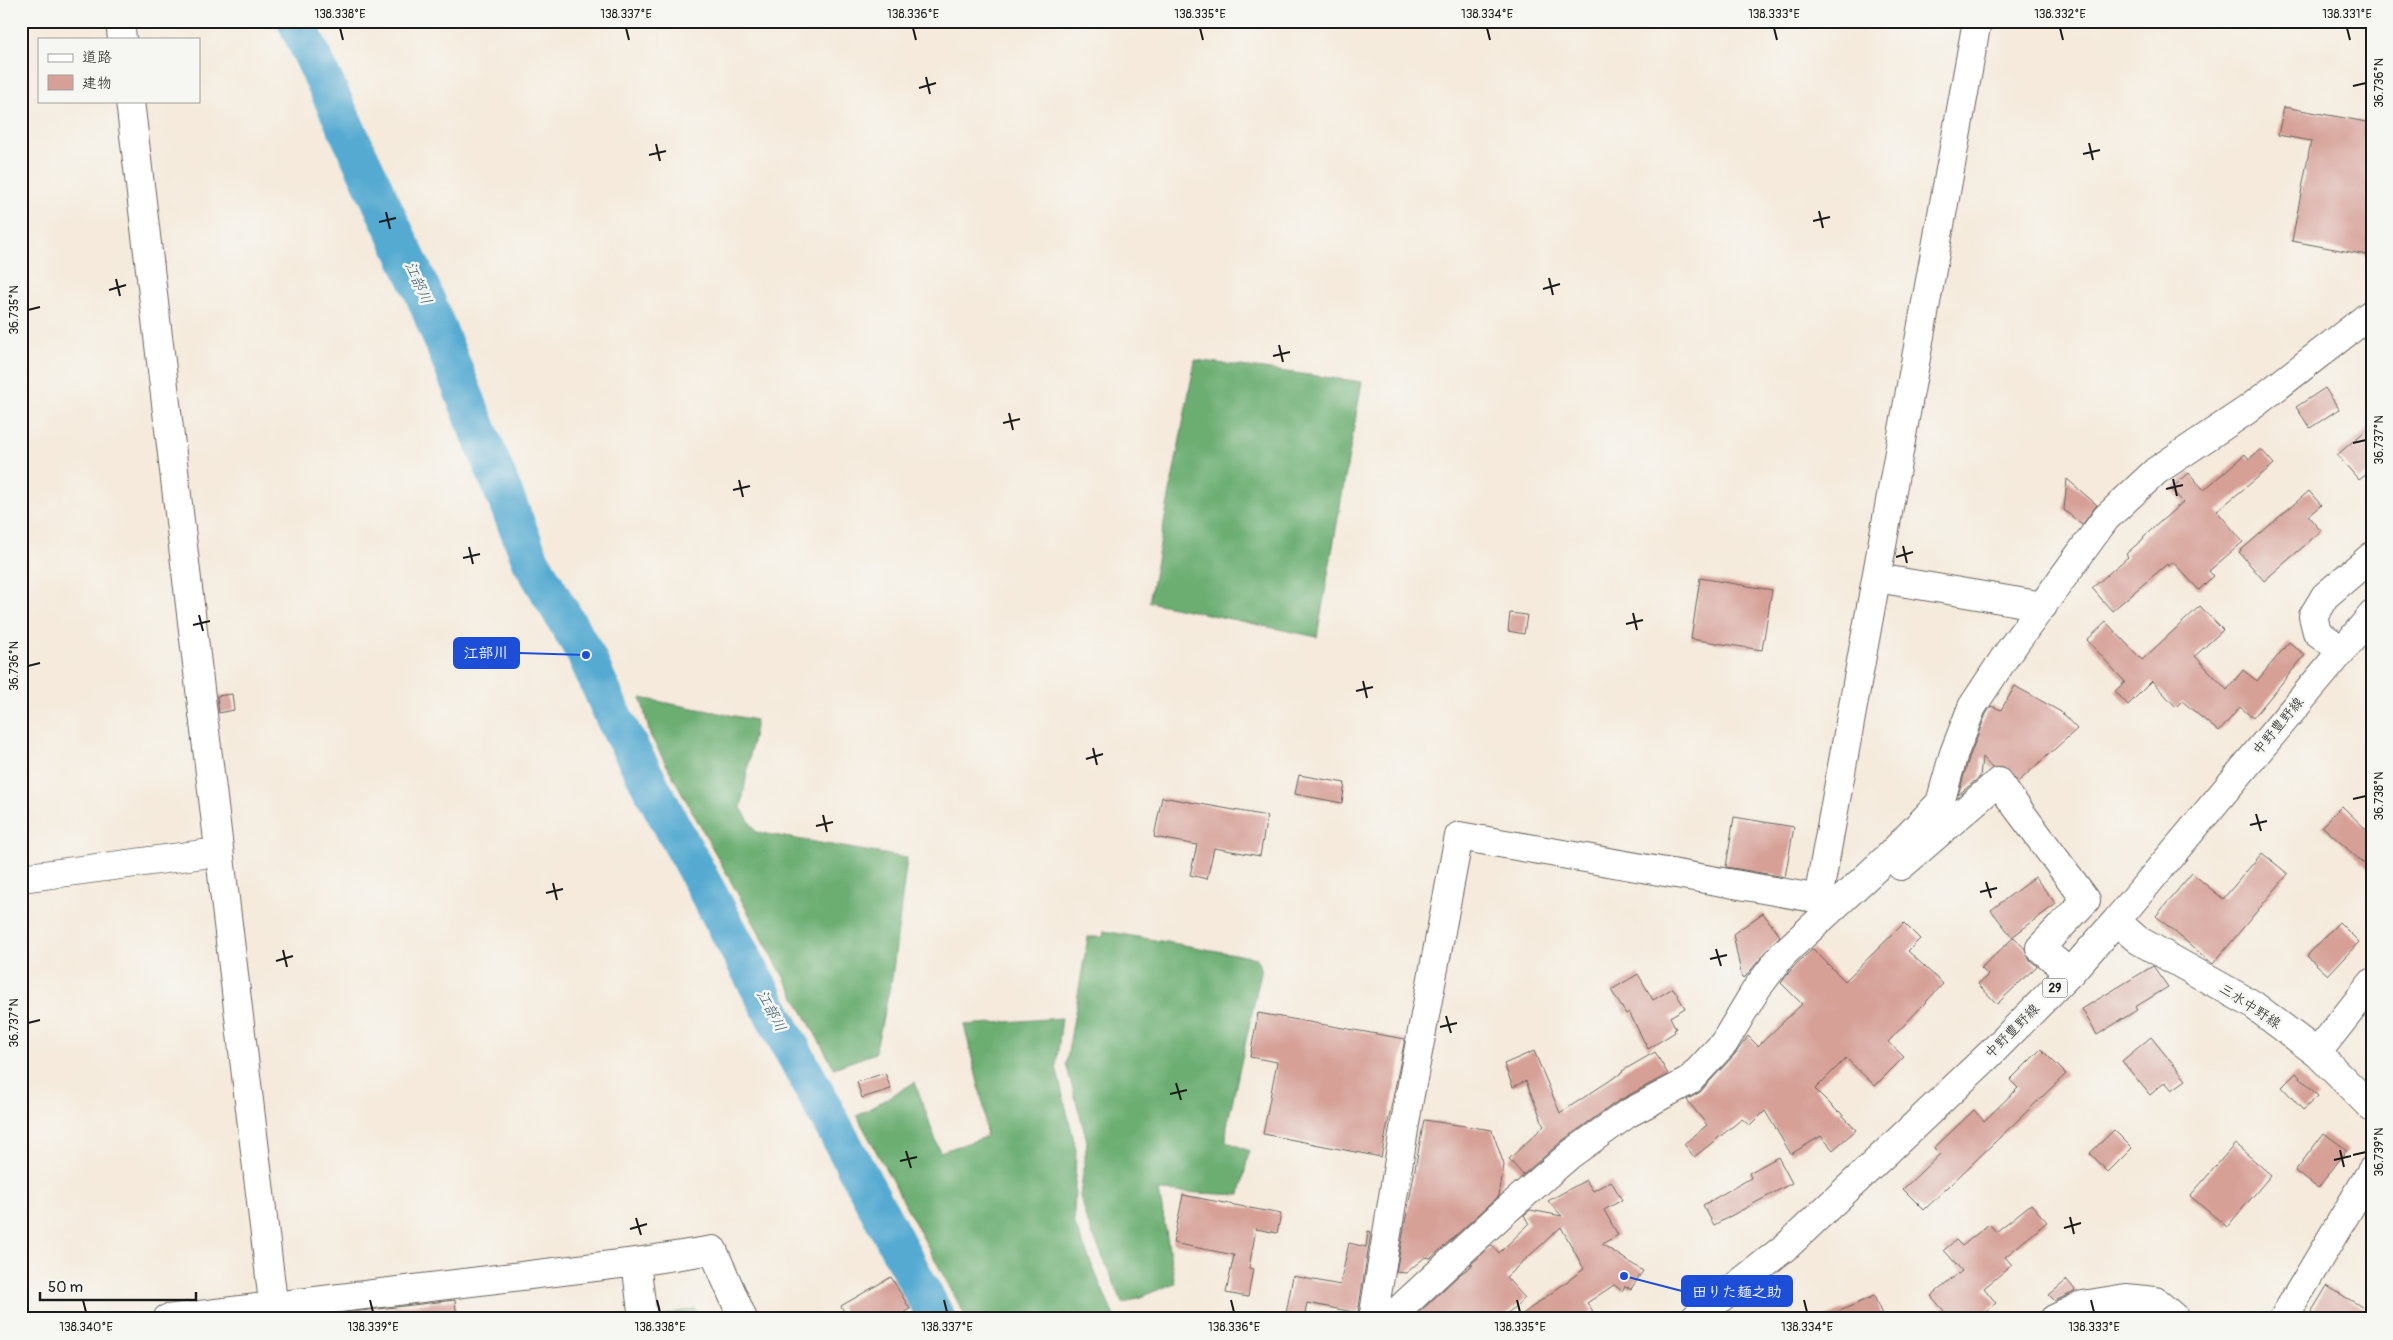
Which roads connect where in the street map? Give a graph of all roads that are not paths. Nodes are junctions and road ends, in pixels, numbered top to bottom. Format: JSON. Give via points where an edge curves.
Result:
{"nodes":[{"id":1,"x":120,"y":21,"type":"edge"},
{"id":2,"x":1977,"y":21,"type":"edge"},
{"id":3,"x":122,"y":38,"type":"edge"},
{"id":4,"x":130,"y":102,"type":"edge"},
{"id":5,"x":2372,"y":313,"type":"edge"},
{"id":6,"x":2372,"y":556,"type":"edge"},
{"id":7,"x":1877,"y":578,"type":"junction"},
{"id":8,"x":2043,"y":606,"type":"junction"},
{"id":9,"x":2372,"y":615,"type":"edge"},
{"id":10,"x":2341,"y":650,"type":"junction"},
{"id":11,"x":219,"y":852,"type":"junction"},
{"id":12,"x":1889,"y":856,"type":"junction"},
{"id":13,"x":21,"y":878,"type":"edge"},
{"id":14,"x":1828,"y":901,"type":"junction"},
{"id":15,"x":2116,"y":921,"type":"junction"},
{"id":16,"x":2070,"y":973,"type":"junction"},
{"id":17,"x":2372,"y":983,"type":"edge"},
{"id":18,"x":2316,"y":1053,"type":"junction"},
{"id":19,"x":2372,"y":1108,"type":"edge"},
{"id":20,"x":2372,"y":1170,"type":"edge"},
{"id":21,"x":636,"y":1262,"type":"junction"},
{"id":22,"x":274,"y":1313,"type":"edge"},
{"id":23,"x":168,"y":1319,"type":"edge"},
{"id":24,"x":643,"y":1319,"type":"edge"},
{"id":25,"x":743,"y":1319,"type":"edge"},
{"id":26,"x":1373,"y":1319,"type":"edge"},
{"id":27,"x":1389,"y":1319,"type":"edge"},
{"id":28,"x":1694,"y":1319,"type":"edge"},
{"id":29,"x":2054,"y":1319,"type":"edge"},
{"id":30,"x":2176,"y":1319,"type":"edge"},
{"id":31,"x":2283,"y":1319,"type":"edge"}],
"edges":[{"from":1,"to":3,"type":"street"},
{"from":2,"to":7,"type":"street"},
{"from":4,"to":11,"type":"street"},
{"from":5,"to":8,"type":"street","via":[[2247,410],[2156,471],[2106,518]]},
{"from":6,"to":10,"type":"street","via":[[2325,596],[2313,616],[2317,632]]},
{"from":7,"to":8,"type":"street"},
{"from":7,"to":14,"type":"street"},
{"from":8,"to":12,"type":"street","via":[[1972,707],[1954,752],[1940,804]]},
{"from":9,"to":10,"type":"street","name":"中野豊野線","number":"29"},
{"from":10,"to":15,"type":"street","name":"中野豊野線","number":"29"},
{"from":11,"to":13,"type":"street"},
{"from":11,"to":22,"type":"street"},
{"from":12,"to":14,"type":"street"},
{"from":12,"to":16,"type":"street","via":[[1901,867],[1998,782],[2086,900],[2040,948]]},
{"from":14,"to":26,"type":"street","via":[[1459,836],[1408,1105]]},
{"from":14,"to":27,"type":"street","via":[[1757,988],[1724,1043],[1688,1081],[1627,1114],[1571,1154]]},
{"from":15,"to":16,"type":"street","name":"中野豊野線","number":"29"},
{"from":15,"to":18,"type":"street","name":"三水中野線","via":[[2138,940],[2252,1004]]},
{"from":16,"to":28,"type":"street","name":"中野豊野線","number":"29","via":[[1788,1245]]},
{"from":17,"to":18,"type":"street"},
{"from":18,"to":19,"type":"street","name":"三水中野線"},
{"from":20,"to":31,"type":"street"},
{"from":21,"to":22,"type":"street"},
{"from":21,"to":24,"type":"street"},
{"from":21,"to":25,"type":"street","via":[[713,1250]]},
{"from":22,"to":23,"type":"street"},
{"from":29,"to":30,"type":"street","via":[[2083,1305],[2126,1298],[2155,1301]]}]}
